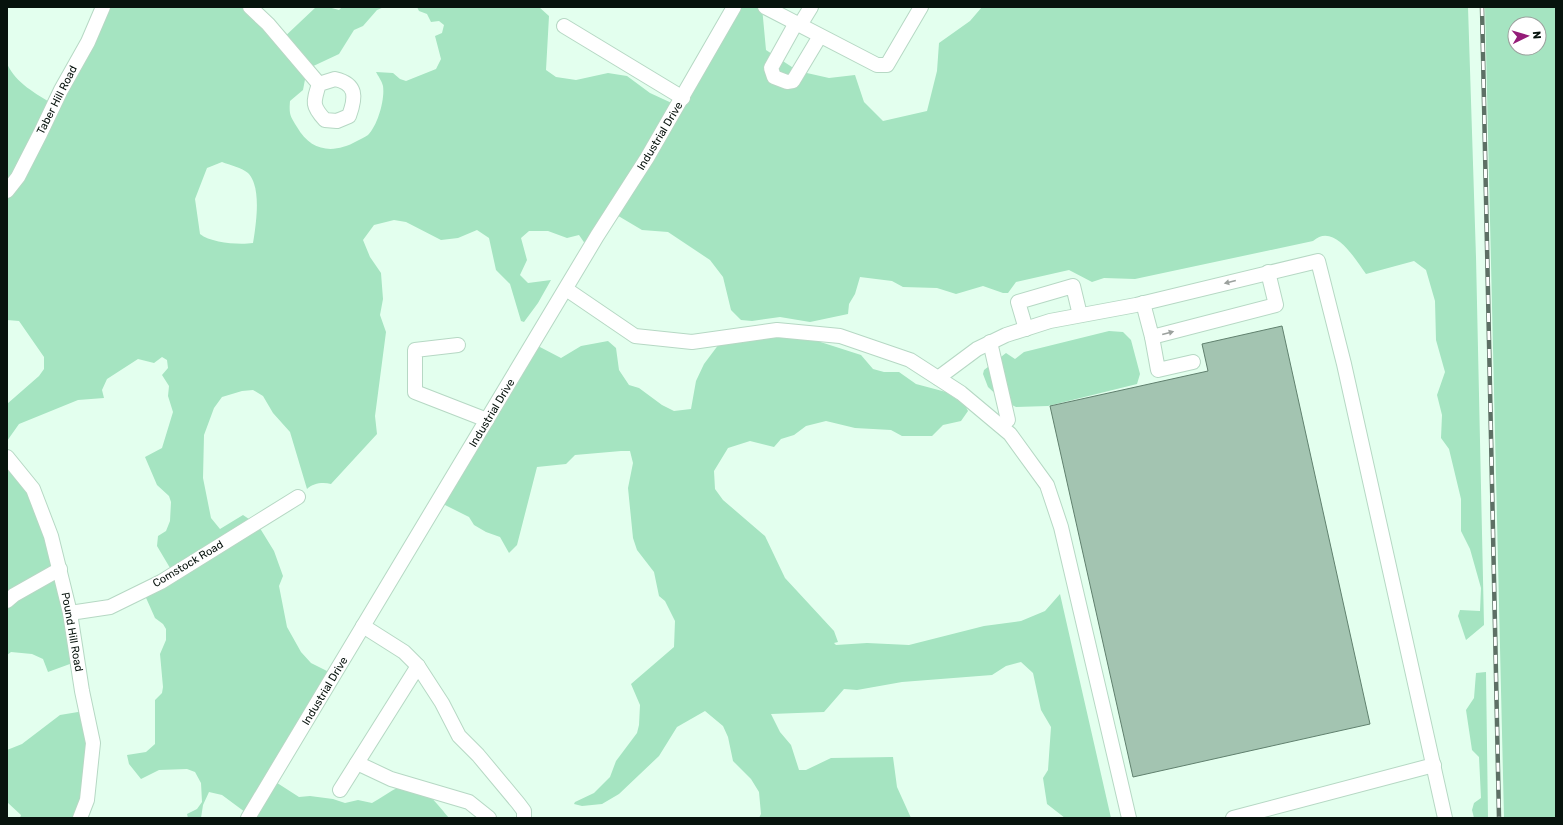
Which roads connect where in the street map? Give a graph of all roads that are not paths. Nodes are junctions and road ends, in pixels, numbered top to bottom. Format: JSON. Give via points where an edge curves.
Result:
{"nodes":[{"id":1,"x":103,"y":7,"type":"edge"},
{"id":2,"x":250,"y":7,"type":"edge"},
{"id":3,"x":734,"y":7,"type":"edge"},
{"id":4,"x":765,"y":7,"type":"edge"},
{"id":5,"x":811,"y":7,"type":"edge"},
{"id":6,"x":921,"y":7,"type":"edge"},
{"id":7,"x":798,"y":24,"type":"junction"},
{"id":8,"x":564,"y":26,"type":"dead end"},
{"id":9,"x":820,"y":36,"type":"junction"},
{"id":10,"x":319,"y":84,"type":"dead end"},
{"id":11,"x":683,"y":98,"type":"junction"},
{"id":12,"x":7,"y":191,"type":"edge"},
{"id":13,"x":1268,"y":272,"type":"junction"},
{"id":14,"x":566,"y":289,"type":"junction"},
{"id":15,"x":1143,"y":303,"type":"junction"},
{"id":16,"x":1080,"y":316,"type":"junction"},
{"id":17,"x":1026,"y":329,"type":"junction"},
{"id":18,"x":1152,"y":337,"type":"junction"},
{"id":19,"x":990,"y":342,"type":"junction"},
{"id":20,"x":458,"y":345,"type":"dead end"},
{"id":21,"x":1193,"y":362,"type":"dead end"},
{"id":22,"x":938,"y":378,"type":"junction"},
{"id":23,"x":488,"y":420,"type":"junction"},
{"id":24,"x":1008,"y":420,"type":"dead end"},
{"id":25,"x":7,"y":457,"type":"edge"},
{"id":26,"x":298,"y":497,"type":"dead end"},
{"id":27,"x":60,"y":569,"type":"junction"},
{"id":28,"x":7,"y":601,"type":"edge"},
{"id":29,"x":70,"y":613,"type":"junction"},
{"id":30,"x":363,"y":626,"type":"junction"},
{"id":31,"x":418,"y":666,"type":"junction"},
{"id":32,"x":357,"y":763,"type":"junction"},
{"id":33,"x":1434,"y":765,"type":"junction"},
{"id":34,"x":340,"y":790,"type":"dead end"},
{"id":35,"x":80,"y":818,"type":"edge"},
{"id":36,"x":248,"y":818,"type":"edge"},
{"id":37,"x":489,"y":818,"type":"edge"},
{"id":38,"x":524,"y":818,"type":"edge"},
{"id":39,"x":1129,"y":818,"type":"edge"},
{"id":40,"x":1233,"y":818,"type":"edge"},
{"id":41,"x":1445,"y":818,"type":"edge"}],
"edges":[{"from":1,"to":12,"type":"street","name":"Taber Hill Road","via":[[88,42],[18,177]]},
{"from":2,"to":10,"type":"street","via":[[268,24]]},
{"from":3,"to":11,"type":"street","name":"Industrial Drive"},
{"from":4,"to":7,"type":"street"},
{"from":5,"to":7,"type":"street"},
{"from":6,"to":9,"type":"street","via":[[887,65],[877,65]]},
{"from":7,"to":9,"type":"street"},
{"from":7,"to":9,"type":"street","via":[[771,68],[774,77],[787,82],[793,81]]},
{"from":8,"to":11,"type":"street"},
{"from":11,"to":14,"type":"street","name":"Industrial Drive"},
{"from":13,"to":15,"type":"street","one_way":true},
{"from":18,"to":13,"type":"street","one_way":true,"via":[[1276,305]]},
{"from":13,"to":33,"type":"street","via":[[1318,261],[1346,371]]},
{"from":14,"to":22,"type":"street","via":[[634,336],[692,342],[777,330],[840,336],[910,360]]},
{"from":14,"to":23,"type":"street","name":"Industrial Drive"},
{"from":15,"to":16,"type":"street"},
{"from":15,"to":18,"type":"street"},
{"from":16,"to":17,"type":"street","via":[[1050,321]]},
{"from":16,"to":17,"type":"street","via":[[1073,286],[1018,302]]},
{"from":17,"to":19,"type":"street"},
{"from":18,"to":21,"type":"street","via":[[1158,370]]},
{"from":19,"to":22,"type":"street"},
{"from":19,"to":24,"type":"street"},
{"from":20,"to":23,"type":"street","via":[[415,350],[415,392]]},
{"from":22,"to":39,"type":"street","via":[[1010,434],[1047,485],[1061,527]]},
{"from":23,"to":30,"type":"street","name":"Industrial Drive"},
{"from":25,"to":27,"type":"street","name":"Pound Hill Road","via":[[33,489],[51,536]]},
{"from":26,"to":29,"type":"street","name":"Comstock Road","via":[[161,582],[110,607]]},
{"from":27,"to":28,"type":"street"},
{"from":27,"to":29,"type":"street","name":"Pound Hill Road"},
{"from":29,"to":35,"type":"street","name":"Pound Hill Road","via":[[93,743],[87,800]]},
{"from":30,"to":31,"type":"street","via":[[404,652]]},
{"from":30,"to":36,"type":"street","name":"Industrial Drive"},
{"from":31,"to":32,"type":"street"},
{"from":31,"to":38,"type":"street","via":[[442,703],[458,736],[478,755],[518,803],[524,811]]},
{"from":32,"to":34,"type":"street"},
{"from":32,"to":37,"type":"street","via":[[391,779],[469,802]]},
{"from":33,"to":40,"type":"street"},
{"from":33,"to":41,"type":"street"}]}
